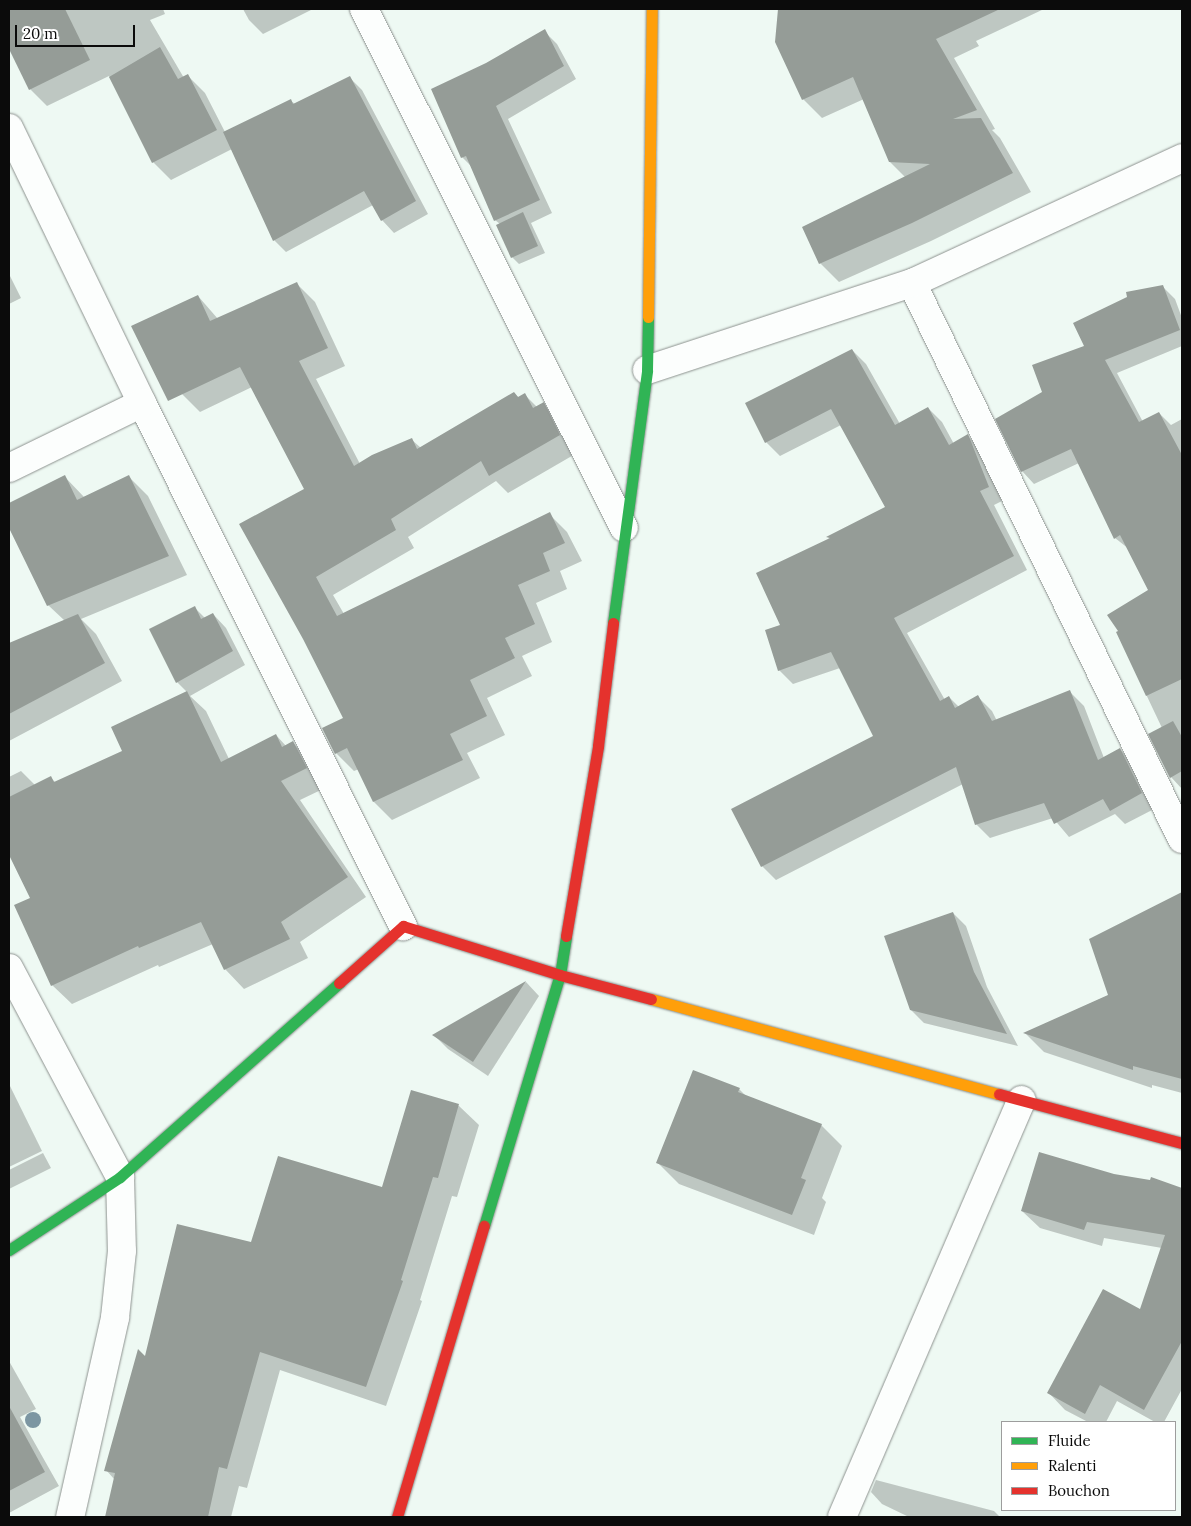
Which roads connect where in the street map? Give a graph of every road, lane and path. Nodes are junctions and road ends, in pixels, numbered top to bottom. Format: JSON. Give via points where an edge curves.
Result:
{"nodes":[{"id":1,"x":364,"y":9,"type":"edge"},
{"id":2,"x":652,"y":9,"type":"edge"},
{"id":3,"x":9,"y":128,"type":"edge"},
{"id":4,"x":1182,"y":158,"type":"edge"},
{"id":5,"x":912,"y":283,"type":"junction"},
{"id":6,"x":647,"y":370,"type":"junction"},
{"id":7,"x":142,"y":403,"type":"junction"},
{"id":8,"x":9,"y":468,"type":"edge"},
{"id":9,"x":624,"y":528,"type":"junction"},
{"id":10,"x":1182,"y":839,"type":"edge"},
{"id":11,"x":403,"y":926,"type":"junction"},
{"id":12,"x":9,"y":968,"type":"edge"},
{"id":13,"x":560,"y":975,"type":"junction"},
{"id":14,"x":1022,"y":1100,"type":"junction"},
{"id":15,"x":1182,"y":1143,"type":"edge"},
{"id":16,"x":120,"y":1177,"type":"junction"},
{"id":17,"x":9,"y":1250,"type":"edge"},
{"id":18,"x":70,"y":1517,"type":"edge"},
{"id":19,"x":397,"y":1517,"type":"edge"},
{"id":20,"x":842,"y":1517,"type":"edge"}],
"edges":[{"from":1,"to":9,"type":"street"},
{"from":2,"to":6,"type":"street"},
{"from":3,"to":7,"type":"street"},
{"from":4,"to":5,"type":"street"},
{"from":5,"to":6,"type":"street"},
{"from":5,"to":10,"type":"street"},
{"from":6,"to":9,"type":"street"},
{"from":7,"to":8,"type":"street"},
{"from":7,"to":11,"type":"street"},
{"from":9,"to":13,"type":"street","via":[[598,746]]},
{"from":11,"to":13,"type":"street"},
{"from":11,"to":16,"type":"street"},
{"from":12,"to":16,"type":"street"},
{"from":13,"to":14,"type":"street"},
{"from":13,"to":19,"type":"street"},
{"from":14,"to":15,"type":"street"},
{"from":14,"to":20,"type":"street"},
{"from":16,"to":17,"type":"street"},
{"from":16,"to":18,"type":"street","via":[[122,1252],[114,1318]]}]}
